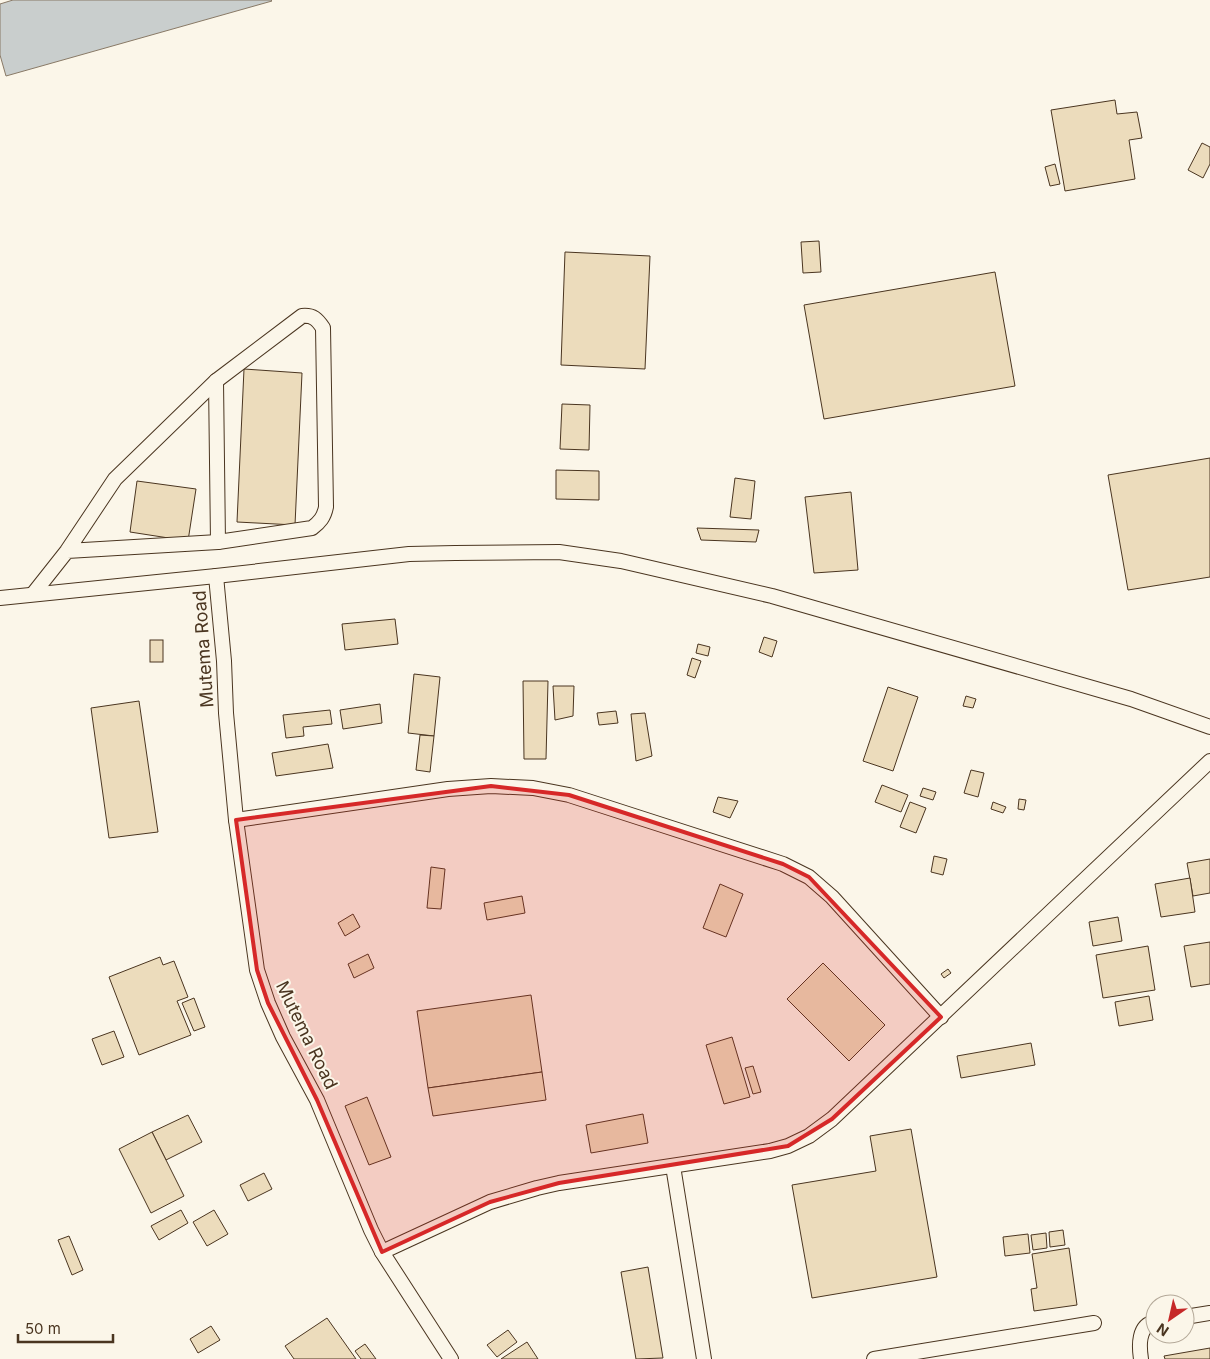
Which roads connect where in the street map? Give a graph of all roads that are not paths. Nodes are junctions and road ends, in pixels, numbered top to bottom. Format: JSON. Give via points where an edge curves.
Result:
{"nodes":[{"id":1,"x":216,"y":381,"type":"junction"},
{"id":2,"x":218,"y":542,"type":"junction"},
{"id":3,"x":67,"y":551,"type":"junction"},
{"id":4,"x":216,"y":576,"type":"junction"},
{"id":5,"x":33,"y":594,"type":"junction"},
{"id":6,"x":0,"y":598,"type":"edge"},
{"id":7,"x":1210,"y":727,"type":"edge"},
{"id":8,"x":1210,"y":761,"type":"edge"},
{"id":9,"x":236,"y":820,"type":"junction"},
{"id":10,"x":941,"y":1017,"type":"junction"},
{"id":11,"x":673,"y":1166,"type":"junction"},
{"id":12,"x":382,"y":1252,"type":"junction"},
{"id":13,"x":1210,"y":1313,"type":"edge"},
{"id":14,"x":1195,"y":1316,"type":"edge"},
{"id":15,"x":1094,"y":1323,"type":"dead end"},
{"id":16,"x":1145,"y":1328,"type":"edge"},
{"id":17,"x":451,"y":1359,"type":"edge"},
{"id":18,"x":704,"y":1359,"type":"edge"},
{"id":19,"x":874,"y":1359,"type":"edge"},
{"id":20,"x":1141,"y":1359,"type":"edge"}],
"edges":[{"from":1,"to":2,"type":"street"},
{"from":1,"to":2,"type":"street","via":[[302,316],[319,321],[323,328],[324,516],[312,528]]},
{"from":1,"to":3,"type":"street","via":[[115,479]]},
{"from":2,"to":3,"type":"street"},
{"from":3,"to":5,"type":"street"},
{"from":4,"to":5,"type":"street"},
{"from":4,"to":7,"type":"street","via":[[432,553],[559,552],[621,561],[772,596],[1131,699]]},
{"from":4,"to":9,"type":"street","name":"Mutema Road"},
{"from":5,"to":6,"type":"street"},
{"from":8,"to":10,"type":"street"},
{"from":9,"to":10,"type":"street","via":[[457,788],[533,788],[569,795],[783,864],[808,878],[832,898]]},
{"from":9,"to":12,"type":"street","name":"Mutema Road","via":[[257,970],[268,1003],[318,1100]]},
{"from":10,"to":11,"type":"street","via":[[832,1119],[809,1136],[770,1151]]},
{"from":11,"to":12,"type":"street","via":[[559,1183],[515,1194],[490,1202]]},
{"from":11,"to":18,"type":"street"},
{"from":12,"to":17,"type":"street","name":"Mutema Road"},
{"from":13,"to":14,"type":"street"},
{"from":15,"to":19,"type":"street"},
{"from":16,"to":20,"type":"street","via":[[1139,1346]]}]}
